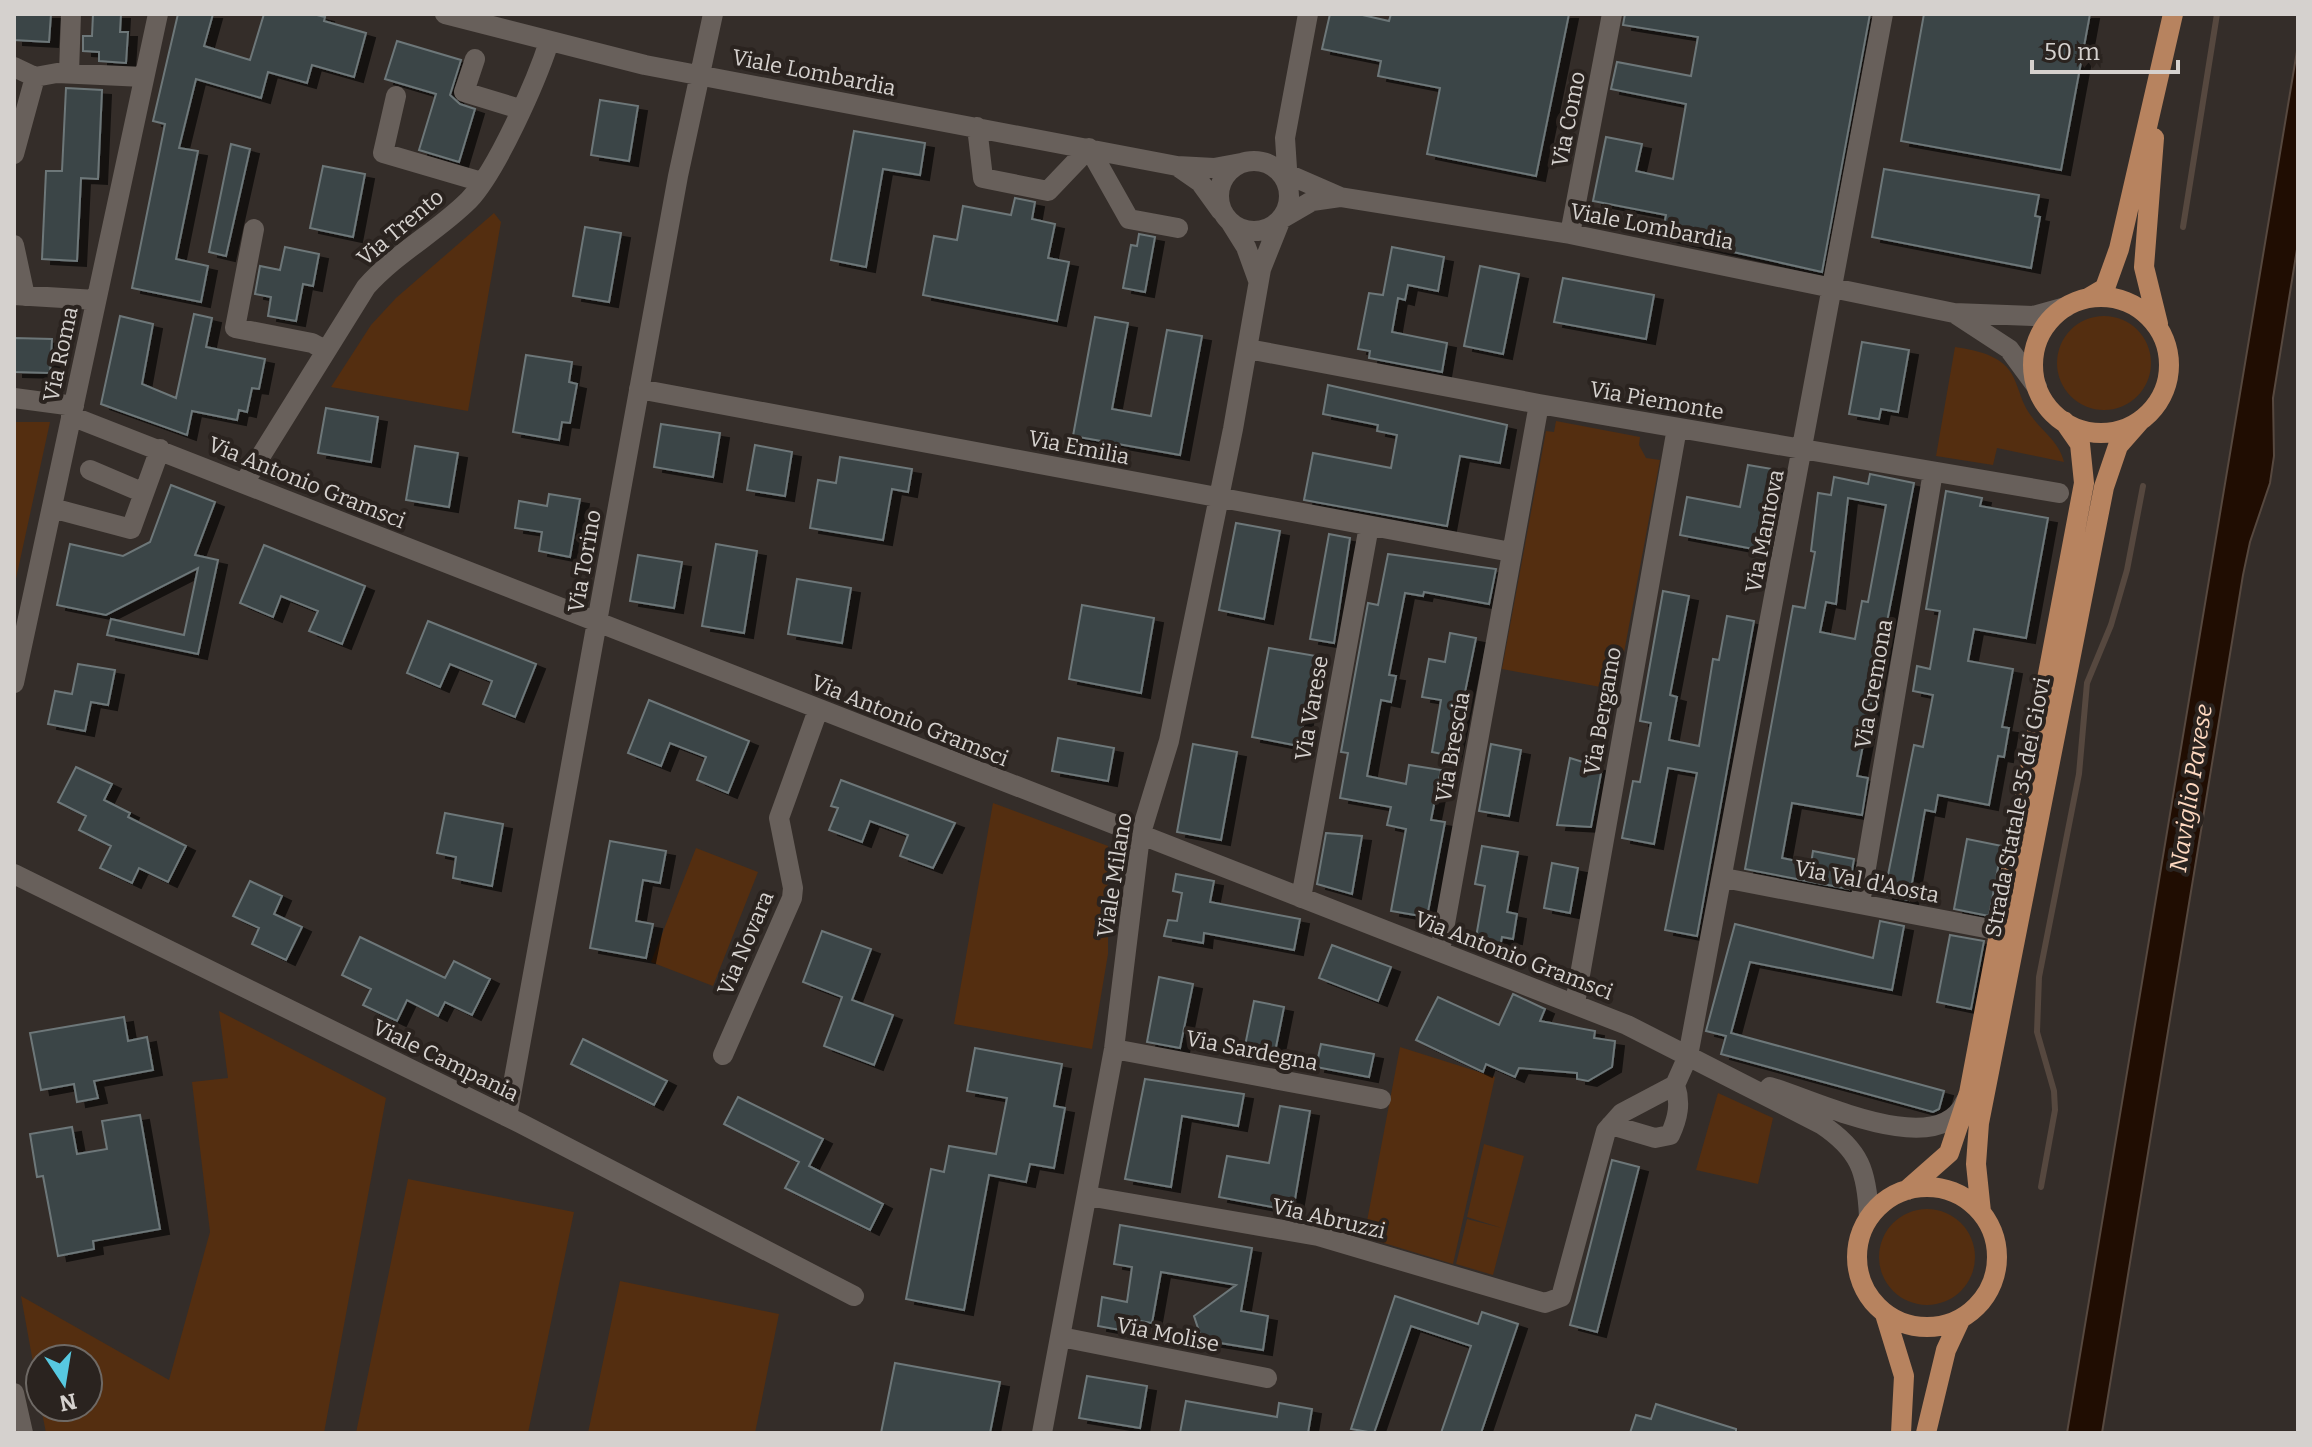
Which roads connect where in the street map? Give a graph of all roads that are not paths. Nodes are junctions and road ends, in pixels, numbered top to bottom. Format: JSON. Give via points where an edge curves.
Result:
{"nodes":[{"id":1,"x":71,"y":14,"type":"edge"},
{"id":2,"x":151,"y":14,"type":"edge"},
{"id":3,"x":158,"y":14,"type":"edge"},
{"id":4,"x":447,"y":14,"type":"edge"},
{"id":5,"x":713,"y":14,"type":"edge"},
{"id":6,"x":1308,"y":14,"type":"edge"},
{"id":7,"x":1612,"y":14,"type":"edge"},
{"id":8,"x":1883,"y":14,"type":"edge"},
{"id":9,"x":2173,"y":14,"type":"edge"},
{"id":10,"x":153,"y":35,"type":"junction"},
{"id":11,"x":549,"y":42,"type":"junction"},
{"id":12,"x":475,"y":59,"type":"dead end"},
{"id":13,"x":14,"y":67,"type":"edge"},
{"id":14,"x":69,"y":73,"type":"junction"},
{"id":15,"x":701,"y":74,"type":"junction"},
{"id":16,"x":35,"y":77,"type":"junction"},
{"id":17,"x":144,"y":77,"type":"junction"},
{"id":18,"x":2159,"y":88,"type":"junction"},
{"id":19,"x":396,"y":96,"type":"dead end"},
{"id":20,"x":520,"y":109,"type":"junction"},
{"id":21,"x":1287,"y":122,"type":"junction"},
{"id":22,"x":977,"y":127,"type":"junction"},
{"id":23,"x":1089,"y":148,"type":"junction"},
{"id":24,"x":14,"y":154,"type":"edge"},
{"id":25,"x":1242,"y":163,"type":"junction"},
{"id":26,"x":1177,"y":166,"type":"junction"},
{"id":27,"x":1284,"y":178,"type":"junction"},
{"id":28,"x":482,"y":182,"type":"junction"},
{"id":29,"x":1340,"y":197,"type":"junction"},
{"id":30,"x":1226,"y":218,"type":"junction"},
{"id":31,"x":1281,"y":219,"type":"junction"},
{"id":32,"x":1178,"y":228,"type":"dead end"},
{"id":33,"x":254,"y":229,"type":"dead end"},
{"id":34,"x":1570,"y":234,"type":"junction"},
{"id":35,"x":14,"y":245,"type":"edge"},
{"id":36,"x":1258,"y":280,"type":"junction"},
{"id":37,"x":1833,"y":290,"type":"junction"},
{"id":38,"x":20,"y":296,"type":"edge"},
{"id":39,"x":2088,"y":298,"type":"junction"},
{"id":40,"x":96,"y":300,"type":"junction"},
{"id":41,"x":2066,"y":307,"type":"junction"},
{"id":42,"x":1954,"y":313,"type":"junction"},
{"id":43,"x":2163,"y":335,"type":"junction"},
{"id":44,"x":1248,"y":349,"type":"junction"},
{"id":45,"x":325,"y":350,"type":"junction"},
{"id":46,"x":2037,"y":387,"type":"junction"},
{"id":47,"x":639,"y":389,"type":"junction"},
{"id":48,"x":14,"y":398,"type":"edge"},
{"id":49,"x":1539,"y":404,"type":"junction"},
{"id":50,"x":72,"y":411,"type":"junction"},
{"id":51,"x":2064,"y":421,"type":"junction"},
{"id":52,"x":2140,"y":421,"type":"junction"},
{"id":53,"x":1677,"y":428,"type":"junction"},
{"id":54,"x":160,"y":449,"type":"junction"},
{"id":55,"x":1803,"y":451,"type":"junction"},
{"id":56,"x":90,"y":470,"type":"dead end"},
{"id":57,"x":1933,"y":472,"type":"junction"},
{"id":58,"x":244,"y":483,"type":"junction"},
{"id":59,"x":144,"y":493,"type":"junction"},
{"id":60,"x":2059,"y":493,"type":"dead end"},
{"id":61,"x":1219,"y":497,"type":"junction"},
{"id":62,"x":52,"y":508,"type":"junction"},
{"id":63,"x":1369,"y":526,"type":"junction"},
{"id":64,"x":1511,"y":552,"type":"junction"},
{"id":65,"x":20,"y":623,"type":"edge"},
{"id":66,"x":598,"y":623,"type":"junction"},
{"id":67,"x":14,"y":683,"type":"edge"},
{"id":68,"x":818,"y":710,"type":"junction"},
{"id":69,"x":1140,"y":836,"type":"junction"},
{"id":70,"x":14,"y":874,"type":"edge"},
{"id":71,"x":1724,"y":878,"type":"junction"},
{"id":72,"x":1301,"y":898,"type":"junction"},
{"id":73,"x":1860,"y":903,"type":"junction"},
{"id":74,"x":2001,"y":931,"type":"junction"},
{"id":75,"x":1440,"y":951,"type":"junction"},
{"id":76,"x":1575,"y":1003,"type":"junction"},
{"id":77,"x":1114,"y":1049,"type":"junction"},
{"id":78,"x":723,"y":1055,"type":"dead end"},
{"id":79,"x":1688,"y":1056,"type":"junction"},
{"id":80,"x":1728,"y":1075,"type":"junction"},
{"id":81,"x":1675,"y":1085,"type":"junction"},
{"id":82,"x":1969,"y":1093,"type":"junction"},
{"id":83,"x":1381,"y":1099,"type":"dead end"},
{"id":84,"x":507,"y":1117,"type":"junction"},
{"id":85,"x":1611,"y":1125,"type":"junction"},
{"id":86,"x":1907,"y":1190,"type":"junction"},
{"id":87,"x":1088,"y":1196,"type":"junction"},
{"id":88,"x":1981,"y":1212,"type":"junction"},
{"id":89,"x":1869,"y":1217,"type":"junction"},
{"id":90,"x":854,"y":1296,"type":"dead end"},
{"id":91,"x":1885,"y":1314,"type":"junction"},
{"id":92,"x":1960,"y":1320,"type":"junction"},
{"id":93,"x":1061,"y":1337,"type":"junction"},
{"id":94,"x":1267,"y":1378,"type":"dead end"},
{"id":95,"x":14,"y":1393,"type":"edge"},
{"id":96,"x":23,"y":1433,"type":"edge"},
{"id":97,"x":1042,"y":1433,"type":"edge"},
{"id":98,"x":1901,"y":1433,"type":"edge"},
{"id":99,"x":1926,"y":1433,"type":"edge"}],
"edges":[{"from":1,"to":14,"type":"street"},
{"from":2,"to":10,"type":"street","name":"Via Roma"},
{"from":3,"to":10,"type":"street","name":"Via Roma"},
{"from":4,"to":11,"type":"street","name":"Viale Lombardia"},
{"from":5,"to":15,"type":"street","name":"Via Torino"},
{"from":6,"to":21,"type":"street"},
{"from":7,"to":34,"type":"street","name":"Via Como"},
{"from":8,"to":37,"type":"street","name":"Via Mantova"},
{"from":9,"to":18,"type":"main road"},
{"from":10,"to":17,"type":"street","name":"Via Roma"},
{"from":11,"to":15,"type":"street","name":"Viale Lombardia"},
{"from":11,"to":20,"type":"street","name":"Via Trento"},
{"from":12,"to":20,"type":"street","via":[[464,92]]},
{"from":13,"to":16,"type":"street"},
{"from":14,"to":16,"type":"street"},
{"from":14,"to":17,"type":"street"},
{"from":15,"to":22,"type":"street","name":"Viale Lombardia"},
{"from":15,"to":47,"type":"street","name":"Via Torino"},
{"from":16,"to":24,"type":"street"},
{"from":17,"to":40,"type":"street","name":"Via Roma"},
{"from":18,"to":39,"type":"main road","via":[[2112,270],[2102,292]]},
{"from":18,"to":43,"type":"main road","via":[[2144,267]]},
{"from":19,"to":28,"type":"street","via":[[383,153]]},
{"from":20,"to":28,"type":"street","name":"Via Trento"},
{"from":21,"to":25,"type":"street","via":[[1265,152]]},
{"from":21,"to":27,"type":"street"},
{"from":22,"to":23,"type":"street","name":"Viale Lombardia"},
{"from":22,"to":23,"type":"street","via":[[983,178],[1048,191]]},
{"from":23,"to":26,"type":"street","name":"Viale Lombardia"},
{"from":23,"to":32,"type":"street","via":[[1129,219]]},
{"from":25,"to":26,"type":"street","name":"Viale Lombardia"},
{"from":25,"to":27,"type":"street","via":[[1263,162]]},
{"from":25,"to":30,"type":"street","via":[[1221,184],[1219,201]]},
{"from":26,"to":30,"type":"street","name":"Viale Lombardia","via":[[1200,182]]},
{"from":27,"to":29,"type":"street","name":"Viale Lombardia"},
{"from":27,"to":31,"type":"street","via":[[1288,205]]},
{"from":28,"to":45,"type":"street","name":"Via Trento","via":[[446,221],[378,274]]},
{"from":29,"to":31,"type":"street","name":"Viale Lombardia","via":[[1312,201]]},
{"from":29,"to":34,"type":"street","name":"Viale Lombardia"},
{"from":30,"to":31,"type":"street","via":[[1253,232]]},
{"from":30,"to":36,"type":"street","name":"Viale Milano","via":[[1246,247]]},
{"from":31,"to":36,"type":"street","name":"Viale Milano"},
{"from":33,"to":45,"type":"street","via":[[235,328]]},
{"from":34,"to":37,"type":"street","name":"Viale Lombardia"},
{"from":35,"to":38,"type":"street"},
{"from":36,"to":44,"type":"street","name":"Viale Milano"},
{"from":37,"to":42,"type":"street","name":"Viale Lombardia"},
{"from":37,"to":55,"type":"street","name":"Via Mantova"},
{"from":38,"to":40,"type":"street"},
{"from":39,"to":41,"type":"main road"},
{"from":39,"to":43,"type":"main road","via":[[2130,303]]},
{"from":40,"to":50,"type":"street","name":"Via Roma"},
{"from":41,"to":42,"type":"street","name":"Viale Lombardia","via":[[2033,316]]},
{"from":41,"to":46,"type":"main road","via":[[2050,320],[2036,344]]},
{"from":42,"to":46,"type":"street","name":"Viale Lombardia","via":[[2009,349]]},
{"from":43,"to":52,"type":"main road","via":[[2168,381],[2155,407]]},
{"from":44,"to":49,"type":"street","name":"Via Piemonte"},
{"from":44,"to":61,"type":"street","name":"Viale Milano"},
{"from":45,"to":58,"type":"street","name":"Via Trento"},
{"from":46,"to":51,"type":"main road"},
{"from":47,"to":61,"type":"street","name":"Via Emilia"},
{"from":47,"to":66,"type":"street","name":"Via Torino"},
{"from":48,"to":50,"type":"street","name":"Via Antonio Gramsci"},
{"from":49,"to":53,"type":"street","name":"Via Piemonte"},
{"from":49,"to":64,"type":"street","name":"Via Brescia"},
{"from":50,"to":54,"type":"street","name":"Via Antonio Gramsci"},
{"from":50,"to":62,"type":"street","name":"Via Roma"},
{"from":51,"to":52,"type":"main road","via":[[2103,433]]},
{"from":51,"to":74,"type":"main road","name":"Strada Statale 35 dei Giovi","via":[[2080,444],[2084,483]]},
{"from":52,"to":88,"type":"main road","name":"Strada Statale 35 dei Giovi","via":[[2118,446],[2104,487],[1979,1123]]},
{"from":53,"to":55,"type":"street","name":"Via Piemonte"},
{"from":53,"to":76,"type":"street","name":"Via Bergamo"},
{"from":54,"to":58,"type":"street","name":"Via Antonio Gramsci"},
{"from":54,"to":59,"type":"street"},
{"from":55,"to":57,"type":"street","name":"Via Piemonte"},
{"from":55,"to":71,"type":"street","name":"Via Mantova"},
{"from":56,"to":59,"type":"street"},
{"from":57,"to":60,"type":"street","name":"Via Piemonte"},
{"from":57,"to":73,"type":"street","name":"Via Cremona"},
{"from":58,"to":66,"type":"street","name":"Via Antonio Gramsci"},
{"from":59,"to":62,"type":"street","via":[[131,529]]},
{"from":61,"to":63,"type":"street","name":"Via Emilia"},
{"from":61,"to":69,"type":"street","name":"Viale Milano","via":[[1169,741]]},
{"from":62,"to":65,"type":"street","name":"Via Roma"},
{"from":63,"to":64,"type":"street","name":"Via Emilia"},
{"from":63,"to":72,"type":"street","name":"Via Varese"},
{"from":64,"to":75,"type":"street","name":"Via Brescia"},
{"from":65,"to":67,"type":"street","name":"Via Roma"},
{"from":66,"to":68,"type":"street","name":"Via Antonio Gramsci"},
{"from":66,"to":84,"type":"street","name":"Via Torino"},
{"from":68,"to":69,"type":"street","name":"Via Antonio Gramsci"},
{"from":68,"to":78,"type":"street","name":"Via Novara","via":[[779,818],[792,898]]},
{"from":69,"to":72,"type":"street","name":"Via Antonio Gramsci"},
{"from":69,"to":77,"type":"street","name":"Viale Milano"},
{"from":70,"to":84,"type":"street","name":"Viale Campania"},
{"from":71,"to":73,"type":"street","name":"Via Val d'Aosta"},
{"from":71,"to":79,"type":"street","name":"Via Mantova"},
{"from":72,"to":75,"type":"street","name":"Via Antonio Gramsci"},
{"from":73,"to":74,"type":"street","name":"Via Val d'Aosta"},
{"from":74,"to":82,"type":"main road","name":"Strada Statale 35 dei Giovi"},
{"from":75,"to":76,"type":"street","name":"Via Antonio Gramsci"},
{"from":76,"to":79,"type":"street","name":"Via Antonio Gramsci"},
{"from":77,"to":83,"type":"street","name":"Via Sardegna"},
{"from":77,"to":87,"type":"street","name":"Viale Milano"},
{"from":79,"to":80,"type":"street","name":"Via Antonio Gramsci"},
{"from":79,"to":81,"type":"street","name":"Via Mantova"},
{"from":80,"to":82,"type":"street","name":"Via Antonio Gramsci","via":[[1904,1129],[1928,1130],[1952,1119]]},
{"from":80,"to":89,"type":"street","name":"Via Antonio Gramsci","via":[[1845,1139],[1859,1158]]},
{"from":81,"to":85,"type":"street","via":[[1622,1113]]},
{"from":81,"to":85,"type":"street","via":[[1677,1120],[1670,1135],[1655,1138]]},
{"from":82,"to":86,"type":"main road","name":"Strada Statale 35 dei Giovi","via":[[1949,1153]]},
{"from":84,"to":90,"type":"street","name":"Viale Campania"},
{"from":85,"to":87,"type":"street","name":"Via Abruzzi","via":[[1564,1290],[1545,1303],[1318,1236]]},
{"from":86,"to":88,"type":"main road","via":[[1947,1190]]},
{"from":86,"to":89,"type":"main road","via":[[1886,1200]]},
{"from":87,"to":93,"type":"street","name":"Viale Milano"},
{"from":88,"to":92,"type":"main road","via":[[1993,1234],[1993,1283]]},
{"from":89,"to":91,"type":"main road","via":[[1856,1258],[1860,1280]]},
{"from":91,"to":92,"type":"main road","via":[[1922,1327]]},
{"from":91,"to":98,"type":"main road","via":[[1904,1376]]},
{"from":92,"to":99,"type":"main road","via":[[1946,1350]]},
{"from":93,"to":94,"type":"street","name":"Via Molise"},
{"from":93,"to":97,"type":"street","name":"Viale Milano"},
{"from":95,"to":96,"type":"street"}]}
